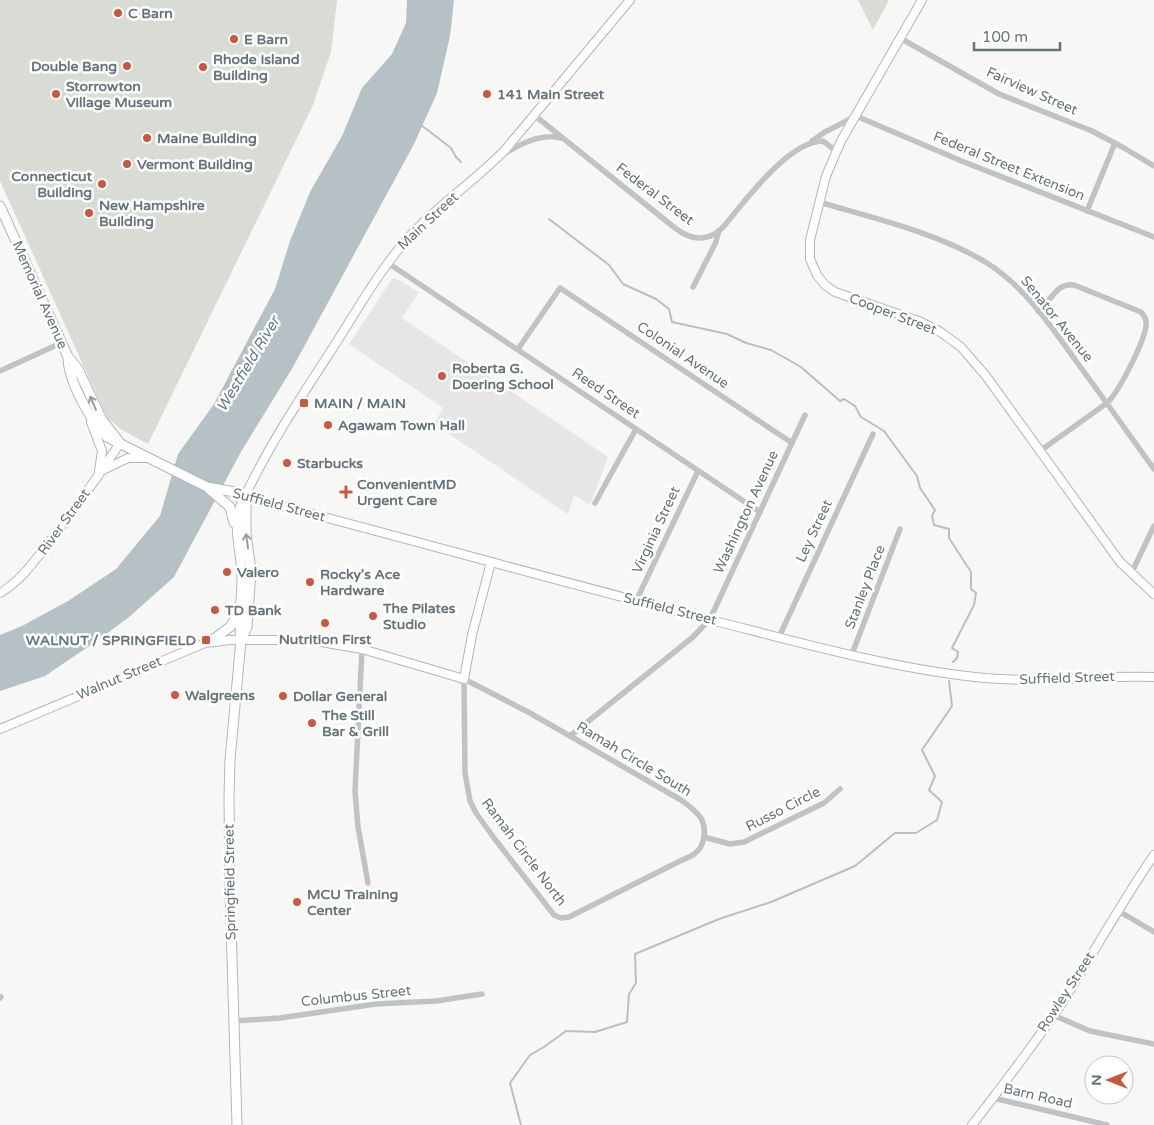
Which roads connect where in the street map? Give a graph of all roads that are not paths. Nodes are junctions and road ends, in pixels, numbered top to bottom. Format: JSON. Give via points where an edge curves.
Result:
{"nodes":[{"id":1,"x":630,"y":0,"type":"edge"},
{"id":2,"x":922,"y":0,"type":"edge"},
{"id":3,"x":900,"y":38,"type":"junction"},
{"id":4,"x":534,"y":115,"type":"junction"},
{"id":5,"x":856,"y":116,"type":"junction"},
{"id":6,"x":563,"y":138,"type":"junction"},
{"id":7,"x":1115,"y":143,"type":"junction"},
{"id":8,"x":805,"y":146,"type":"junction"},
{"id":9,"x":836,"y":151,"type":"junction"},
{"id":10,"x":495,"y":159,"type":"junction"},
{"id":11,"x":1154,"y":166,"type":"edge"},
{"id":12,"x":819,"y":202,"type":"junction"},
{"id":13,"x":0,"y":206,"type":"edge"},
{"id":14,"x":1087,"y":211,"type":"junction"},
{"id":15,"x":719,"y":231,"type":"junction"},
{"id":16,"x":1154,"y":238,"type":"edge"},
{"id":17,"x":387,"y":264,"type":"junction"},
{"id":18,"x":693,"y":288,"type":"dead end"},
{"id":19,"x":1038,"y":311,"type":"junction"},
{"id":20,"x":61,"y":343,"type":"junction"},
{"id":21,"x":518,"y":349,"type":"junction"},
{"id":22,"x":68,"y":357,"type":"junction"},
{"id":23,"x":0,"y":370,"type":"edge"},
{"id":24,"x":1107,"y":403,"type":"junction"},
{"id":25,"x":85,"y":409,"type":"junction"},
{"id":26,"x":805,"y":415,"type":"dead end"},
{"id":27,"x":636,"y":429,"type":"junction"},
{"id":28,"x":873,"y":434,"type":"dead end"},
{"id":29,"x":120,"y":443,"type":"junction"},
{"id":30,"x":792,"y":443,"type":"junction"},
{"id":31,"x":1040,"y":451,"type":"junction"},
{"id":32,"x":149,"y":458,"type":"junction"},
{"id":33,"x":1154,"y":469,"type":"edge"},
{"id":34,"x":698,"y":471,"type":"junction"},
{"id":35,"x":101,"y":472,"type":"junction"},
{"id":36,"x":196,"y":481,"type":"joint"},
{"id":37,"x":246,"y":494,"type":"junction"},
{"id":38,"x":224,"y":495,"type":"junction"},
{"id":39,"x":595,"y":502,"type":"dead end"},
{"id":40,"x":760,"y":512,"type":"junction"},
{"id":41,"x":1154,"y":526,"type":"edge"},
{"id":42,"x":900,"y":529,"type":"dead end"},
{"id":43,"x":237,"y":538,"type":"junction"},
{"id":44,"x":491,"y":562,"type":"junction"},
{"id":45,"x":1131,"y":574,"type":"junction"},
{"id":46,"x":0,"y":594,"type":"edge"},
{"id":47,"x":1154,"y":594,"type":"edge"},
{"id":48,"x":636,"y":601,"type":"junction"},
{"id":49,"x":240,"y":610,"type":"junction"},
{"id":50,"x":710,"y":619,"type":"junction"},
{"id":51,"x":778,"y":637,"type":"junction"},
{"id":52,"x":241,"y":640,"type":"junction"},
{"id":53,"x":211,"y":642,"type":"junction"},
{"id":54,"x":362,"y":649,"type":"junction"},
{"id":55,"x":852,"y":654,"type":"junction"},
{"id":56,"x":1154,"y":677,"type":"edge"},
{"id":57,"x":464,"y":679,"type":"junction"},
{"id":58,"x":0,"y":728,"type":"edge"},
{"id":59,"x":570,"y":736,"type":"junction"},
{"id":60,"x":840,"y":789,"type":"dead end"},
{"id":61,"x":704,"y":837,"type":"junction"},
{"id":62,"x":1154,"y":855,"type":"edge"},
{"id":63,"x":368,"y":883,"type":"dead end"},
{"id":64,"x":1118,"y":910,"type":"junction"},
{"id":65,"x":1154,"y":932,"type":"edge"},
{"id":66,"x":482,"y":994,"type":"dead end"},
{"id":67,"x":1053,"y":1015,"type":"junction"},
{"id":68,"x":233,"y":1020,"type":"junction"},
{"id":69,"x":1154,"y":1044,"type":"edge"},
{"id":70,"x":993,"y":1098,"type":"junction"},
{"id":71,"x":237,"y":1125,"type":"edge"},
{"id":72,"x":972,"y":1125,"type":"edge"},
{"id":73,"x":1107,"y":1125,"type":"edge"}],
"edges":[{"from":1,"to":4,"type":"main road","name":"Main Street"},
{"from":2,"to":3,"type":"main road","name":"Cooper Street"},
{"from":3,"to":5,"type":"main road","name":"Cooper Street"},
{"from":3,"to":7,"type":"street","name":"Fairview Street","via":[[1005,97]]},
{"from":4,"to":6,"type":"street","name":"Federal Street"},
{"from":4,"to":10,"type":"main road","name":"Main Street"},
{"from":5,"to":8,"type":"street"},
{"from":5,"to":9,"type":"main road","name":"Cooper Street"},
{"from":5,"to":14,"type":"street","name":"Federal Street Extension"},
{"from":6,"to":10,"type":"street","via":[[537,138]]},
{"from":6,"to":15,"type":"street","name":"Federal Street","via":[[683,233],[704,238]]},
{"from":7,"to":11,"type":"street","name":"Fairview Street"},
{"from":7,"to":14,"type":"street"},
{"from":8,"to":9,"type":"street","via":[[823,141]]},
{"from":8,"to":15,"type":"street","via":[[773,169]]},
{"from":9,"to":12,"type":"main road","name":"Cooper Street"},
{"from":10,"to":17,"type":"main road","name":"Main Street","via":[[418,227]]},
{"from":12,"to":19,"type":"street","name":"Senator Avenue","via":[[965,250],[1005,276]]},
{"from":12,"to":31,"type":"main road","name":"Cooper Street","via":[[809,252],[812,266],[823,283],[840,294],[928,324],[956,342],[982,371]]},
{"from":13,"to":20,"type":"main road","name":"Memorial Avenue"},
{"from":14,"to":16,"type":"street","name":"Federal Street Extension"},
{"from":15,"to":18,"type":"street"},
{"from":17,"to":21,"type":"street","name":"Reed Street"},
{"from":17,"to":37,"type":"main road","name":"Main Street","via":[[287,419]]},
{"from":19,"to":24,"type":"street","name":"Senator Avenue"},
{"from":19,"to":24,"type":"street","via":[[1048,304],[1058,289],[1072,284],[1143,314],[1146,324],[1143,336],[1118,391]]},
{"from":20,"to":22,"type":"main road","name":"Memorial Avenue"},
{"from":20,"to":23,"type":"street"},
{"from":21,"to":27,"type":"street","name":"Reed Street"},
{"from":21,"to":30,"type":"street","name":"Colonial Avenue","via":[[560,288]]},
{"from":22,"to":25,"type":"main road","name":"Memorial Avenue","via":[[69,369]]},
{"from":29,"to":22,"type":"main road","name":"Memorial Avenue","one_way":true,"via":[[102,420],[78,369]]},
{"from":24,"to":31,"type":"street"},
{"from":24,"to":33,"type":"street","name":"Senator Avenue"},
{"from":25,"to":29,"type":"main road","name":"Memorial Avenue","via":[[107,437]]},
{"from":25,"to":35,"type":"main road","via":[[101,447]]},
{"from":26,"to":30,"type":"street","name":"Washington Avenue"},
{"from":27,"to":34,"type":"street","name":"Reed Street"},
{"from":27,"to":39,"type":"street"},
{"from":28,"to":51,"type":"street","name":"Ley Street"},
{"from":29,"to":32,"type":"main road","name":"Memorial Avenue"},
{"from":29,"to":35,"type":"main road","name":"River Street"},
{"from":30,"to":40,"type":"street","name":"Washington Avenue"},
{"from":31,"to":45,"type":"main road","name":"Cooper Street"},
{"from":32,"to":35,"type":"main road","via":[[128,458]]},
{"from":32,"to":36,"type":"main road","name":"Memorial Avenue"},
{"from":34,"to":40,"type":"street","name":"Reed Street"},
{"from":34,"to":48,"type":"street","name":"Virginia Street"},
{"from":35,"to":46,"type":"main road","name":"River Street","via":[[20,579]]},
{"from":36,"to":38,"type":"main road","name":"Suffield Street"},
{"from":37,"to":38,"type":"main road","name":"Suffield Street"},
{"from":37,"to":43,"type":"main road","name":"Springfield Street","via":[[240,507]]},
{"from":37,"to":44,"type":"main road","name":"Suffield Street"},
{"from":52,"to":37,"type":"main road","name":"Springfield Street","one_way":true,"via":[[247,627],[252,570],[246,534]]},
{"from":38,"to":43,"type":"main road","via":[[233,514]]},
{"from":40,"to":50,"type":"street","name":"Washington Avenue"},
{"from":41,"to":45,"type":"street"},
{"from":42,"to":55,"type":"street","name":"Stanley Place"},
{"from":43,"to":49,"type":"main road","name":"Springfield Street","via":[[242,564]]},
{"from":44,"to":48,"type":"main road","name":"Suffield Street"},
{"from":44,"to":57,"type":"main road"},
{"from":45,"to":47,"type":"main road","name":"Cooper Street"},
{"from":48,"to":50,"type":"main road","name":"Suffield Street"},
{"from":49,"to":52,"type":"main road","name":"Springfield Street"},
{"from":49,"to":53,"type":"main road","via":[[234,623]]},
{"from":50,"to":51,"type":"main road","name":"Suffield Street"},
{"from":50,"to":59,"type":"street","name":"Washington Avenue","via":[[693,637]]},
{"from":51,"to":55,"type":"main road","name":"Suffield Street"},
{"from":52,"to":53,"type":"main road","name":"Walnut Street"},
{"from":52,"to":54,"type":"main road","name":"Walnut Street","via":[[309,640]]},
{"from":52,"to":68,"type":"main road","name":"Springfield Street","via":[[229,798]]},
{"from":53,"to":58,"type":"main road","name":"Walnut Street"},
{"from":54,"to":57,"type":"main road","name":"Walnut Street"},
{"from":54,"to":63,"type":"street","via":[[355,791]]},
{"from":55,"to":56,"type":"main road","name":"Suffield Street","via":[[949,674],[998,680]]},
{"from":57,"to":59,"type":"street","name":"Ramah Circle South"},
{"from":57,"to":61,"type":"street","name":"Ramah Circle North","via":[[465,773],[470,800],[476,813],[554,914],[561,918],[569,917],[695,854]]},
{"from":59,"to":61,"type":"street","name":"Ramah Circle South","via":[[681,800],[702,819]]},
{"from":60,"to":61,"type":"street","name":"Russo Circle","via":[[824,803],[744,842],[730,844]]},
{"from":62,"to":64,"type":"main road","name":"Rowley Street"},
{"from":64,"to":65,"type":"street"},
{"from":64,"to":67,"type":"main road","name":"Rowley Street"},
{"from":66,"to":68,"type":"street","name":"Columbus Street","via":[[436,1001],[376,1004],[280,1018]]},
{"from":67,"to":69,"type":"street","via":[[1090,1031]]},
{"from":67,"to":70,"type":"main road","name":"Rowley Street"},
{"from":68,"to":71,"type":"main road","name":"Springfield Street"},
{"from":70,"to":72,"type":"main road","name":"Rowley Street"},
{"from":70,"to":73,"type":"street","name":"Barn Road"}]}
